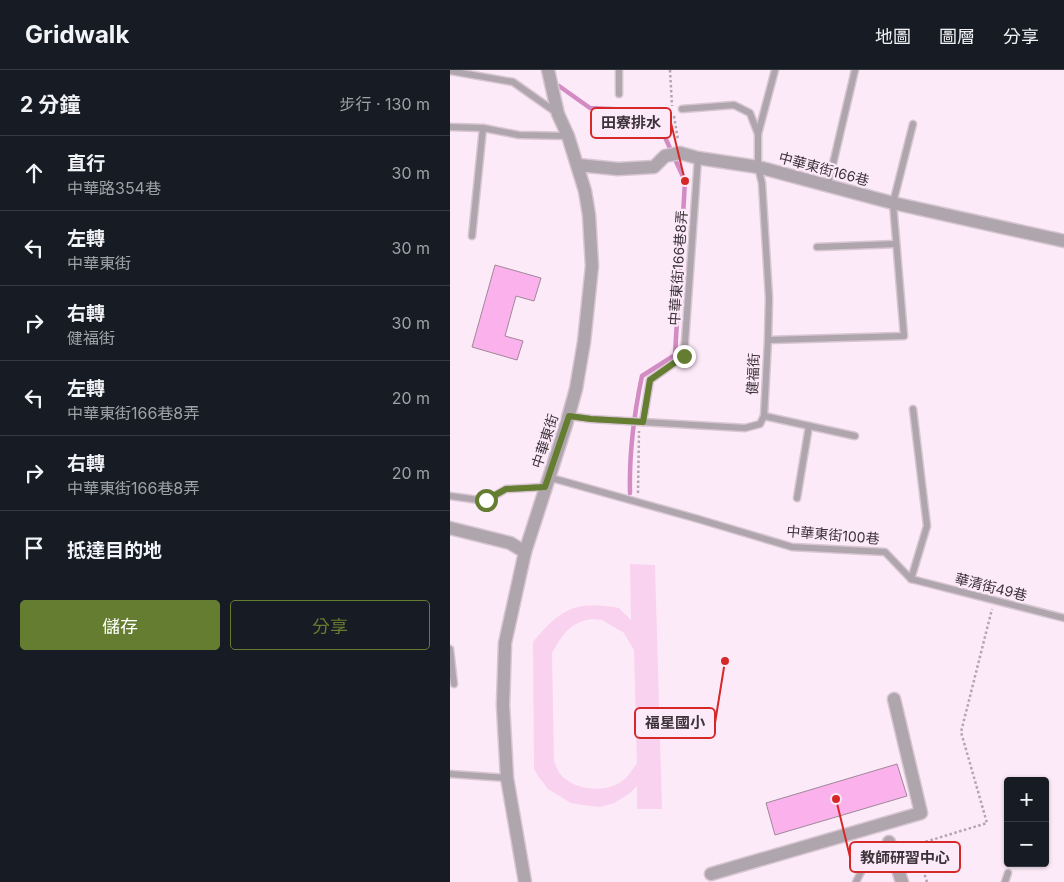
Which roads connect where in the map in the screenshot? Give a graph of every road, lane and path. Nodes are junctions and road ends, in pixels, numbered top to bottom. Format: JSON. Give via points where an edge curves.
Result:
{"nodes":[{"id":1,"x":450,"y":70,"type":"edge"},
{"id":2,"x":548,"y":70,"type":"edge"},
{"id":3,"x":619,"y":70,"type":"edge"},
{"id":4,"x":775,"y":70,"type":"edge"},
{"id":5,"x":855,"y":70,"type":"edge"},
{"id":6,"x":619,"y":94,"type":"dead end"},
{"id":7,"x":682,"y":109,"type":"dead end"},
{"id":8,"x":558,"y":114,"type":"junction"},
{"id":9,"x":912,"y":124,"type":"dead end"},
{"id":10,"x":450,"y":127,"type":"edge"},
{"id":11,"x":483,"y":128,"type":"junction"},
{"id":12,"x":758,"y":134,"type":"junction"},
{"id":13,"x":568,"y":136,"type":"junction"},
{"id":14,"x":698,"y":158,"type":"junction"},
{"id":15,"x":578,"y":164,"type":"junction"},
{"id":16,"x":758,"y":167,"type":"junction"},
{"id":17,"x":828,"y":184,"type":"junction"},
{"id":18,"x":894,"y":203,"type":"junction"},
{"id":19,"x":472,"y":236,"type":"dead end"},
{"id":20,"x":1064,"y":240,"type":"edge"},
{"id":21,"x":896,"y":244,"type":"junction"},
{"id":22,"x":817,"y":247,"type":"dead end"},
{"id":23,"x":768,"y":340,"type":"junction"},
{"id":24,"x":912,"y":409,"type":"dead end"},
{"id":25,"x":569,"y":416,"type":"junction"},
{"id":26,"x":764,"y":416,"type":"junction"},
{"id":27,"x":642,"y":422,"type":"junction"},
{"id":28,"x":810,"y":426,"type":"junction"},
{"id":29,"x":855,"y":436,"type":"dead end"},
{"id":30,"x":547,"y":482,"type":"junction"},
{"id":31,"x":450,"y":496,"type":"edge"},
{"id":32,"x":797,"y":498,"type":"dead end"},
{"id":33,"x":638,"y":502,"type":"junction"},
{"id":34,"x":450,"y":528,"type":"edge"},
{"id":35,"x":524,"y":552,"type":"junction"},
{"id":36,"x":911,"y":579,"type":"junction"},
{"id":37,"x":994,"y":600,"type":"junction"},
{"id":38,"x":1064,"y":618,"type":"edge"},
{"id":39,"x":450,"y":649,"type":"edge"},
{"id":40,"x":454,"y":684,"type":"dead end"},
{"id":41,"x":894,"y":699,"type":"dead end"},
{"id":42,"x":450,"y":774,"type":"edge"},
{"id":43,"x":507,"y":778,"type":"junction"},
{"id":44,"x":889,"y":842,"type":"joint"},
{"id":45,"x":1008,"y":873,"type":"dead end"},
{"id":46,"x":711,"y":874,"type":"dead end"},
{"id":47,"x":525,"y":882,"type":"edge"},
{"id":48,"x":856,"y":882,"type":"edge"},
{"id":49,"x":902,"y":882,"type":"edge"},
{"id":50,"x":927,"y":882,"type":"edge"},
{"id":51,"x":1005,"y":882,"type":"edge"}],
"edges":[{"from":1,"to":8,"type":"lane","via":[[512,82]]},
{"from":2,"to":8,"type":"street","name":"中華東街"},
{"from":3,"to":6,"type":"lane"},
{"from":4,"to":12,"type":"lane","name":"健福街"},
{"from":5,"to":17,"type":"lane"},
{"from":7,"to":12,"type":"lane","name":"健福街","via":[[734,105],[750,113]]},
{"from":8,"to":13,"type":"street","name":"中華東街"},
{"from":9,"to":18,"type":"lane"},
{"from":10,"to":11,"type":"lane"},
{"from":11,"to":13,"type":"lane","via":[[519,135]]},
{"from":11,"to":19,"type":"lane"},
{"from":12,"to":16,"type":"lane","name":"健福街"},
{"from":13,"to":15,"type":"street","name":"中華東街"},
{"from":14,"to":15,"type":"street","name":"中華東街166巷","via":[[680,153],[665,156],[654,167],[618,169]]},
{"from":14,"to":16,"type":"street","name":"中華東街166巷"},
{"from":14,"to":27,"type":"lane","name":"中華東街166巷8弄","via":[[684,356],[650,380]]},
{"from":15,"to":25,"type":"street","name":"中華東街","via":[[589,215],[592,266],[584,342]]},
{"from":16,"to":17,"type":"street","name":"中華東街166巷"},
{"from":16,"to":23,"type":"lane","name":"健福街","via":[[762,183],[769,298]]},
{"from":17,"to":18,"type":"street","name":"中華東街166巷"},
{"from":18,"to":20,"type":"street","name":"中華東街166巷"},
{"from":18,"to":21,"type":"lane"},
{"from":21,"to":22,"type":"lane"},
{"from":21,"to":23,"type":"lane","via":[[904,336]]},
{"from":23,"to":26,"type":"lane","name":"健福街"},
{"from":24,"to":36,"type":"lane","via":[[927,526]]},
{"from":25,"to":27,"type":"lane"},
{"from":25,"to":30,"type":"street","name":"中華東街"},
{"from":26,"to":27,"type":"lane","via":[[760,424],[745,428]]},
{"from":26,"to":28,"type":"lane"},
{"from":27,"to":33,"type":"path","via":[[638,442]]},
{"from":28,"to":29,"type":"lane"},
{"from":28,"to":32,"type":"lane"},
{"from":30,"to":31,"type":"lane","name":"中華東街100巷","via":[[506,489],[486,500]]},
{"from":30,"to":33,"type":"lane","name":"中華東街100巷"},
{"from":30,"to":35,"type":"street","name":"中華東街"},
{"from":33,"to":36,"type":"lane","name":"中華東街100巷","via":[[792,547],[884,552]]},
{"from":34,"to":35,"type":"street","via":[[510,543]]},
{"from":35,"to":43,"type":"street","name":"中華東街","via":[[506,643],[502,705]]},
{"from":36,"to":37,"type":"lane","name":"華清街49巷"},
{"from":37,"to":38,"type":"lane","name":"華清街49巷"},
{"from":37,"to":50,"type":"path","via":[[961,732],[987,823],[915,845]]},
{"from":39,"to":40,"type":"lane"},
{"from":41,"to":46,"type":"street","via":[[921,813]]},
{"from":42,"to":43,"type":"lane"},
{"from":43,"to":47,"type":"street","name":"中華東街"},
{"from":44,"to":48,"type":"lane","via":[[867,860]]},
{"from":44,"to":49,"type":"street"},
{"from":45,"to":51,"type":"lane"}]}
